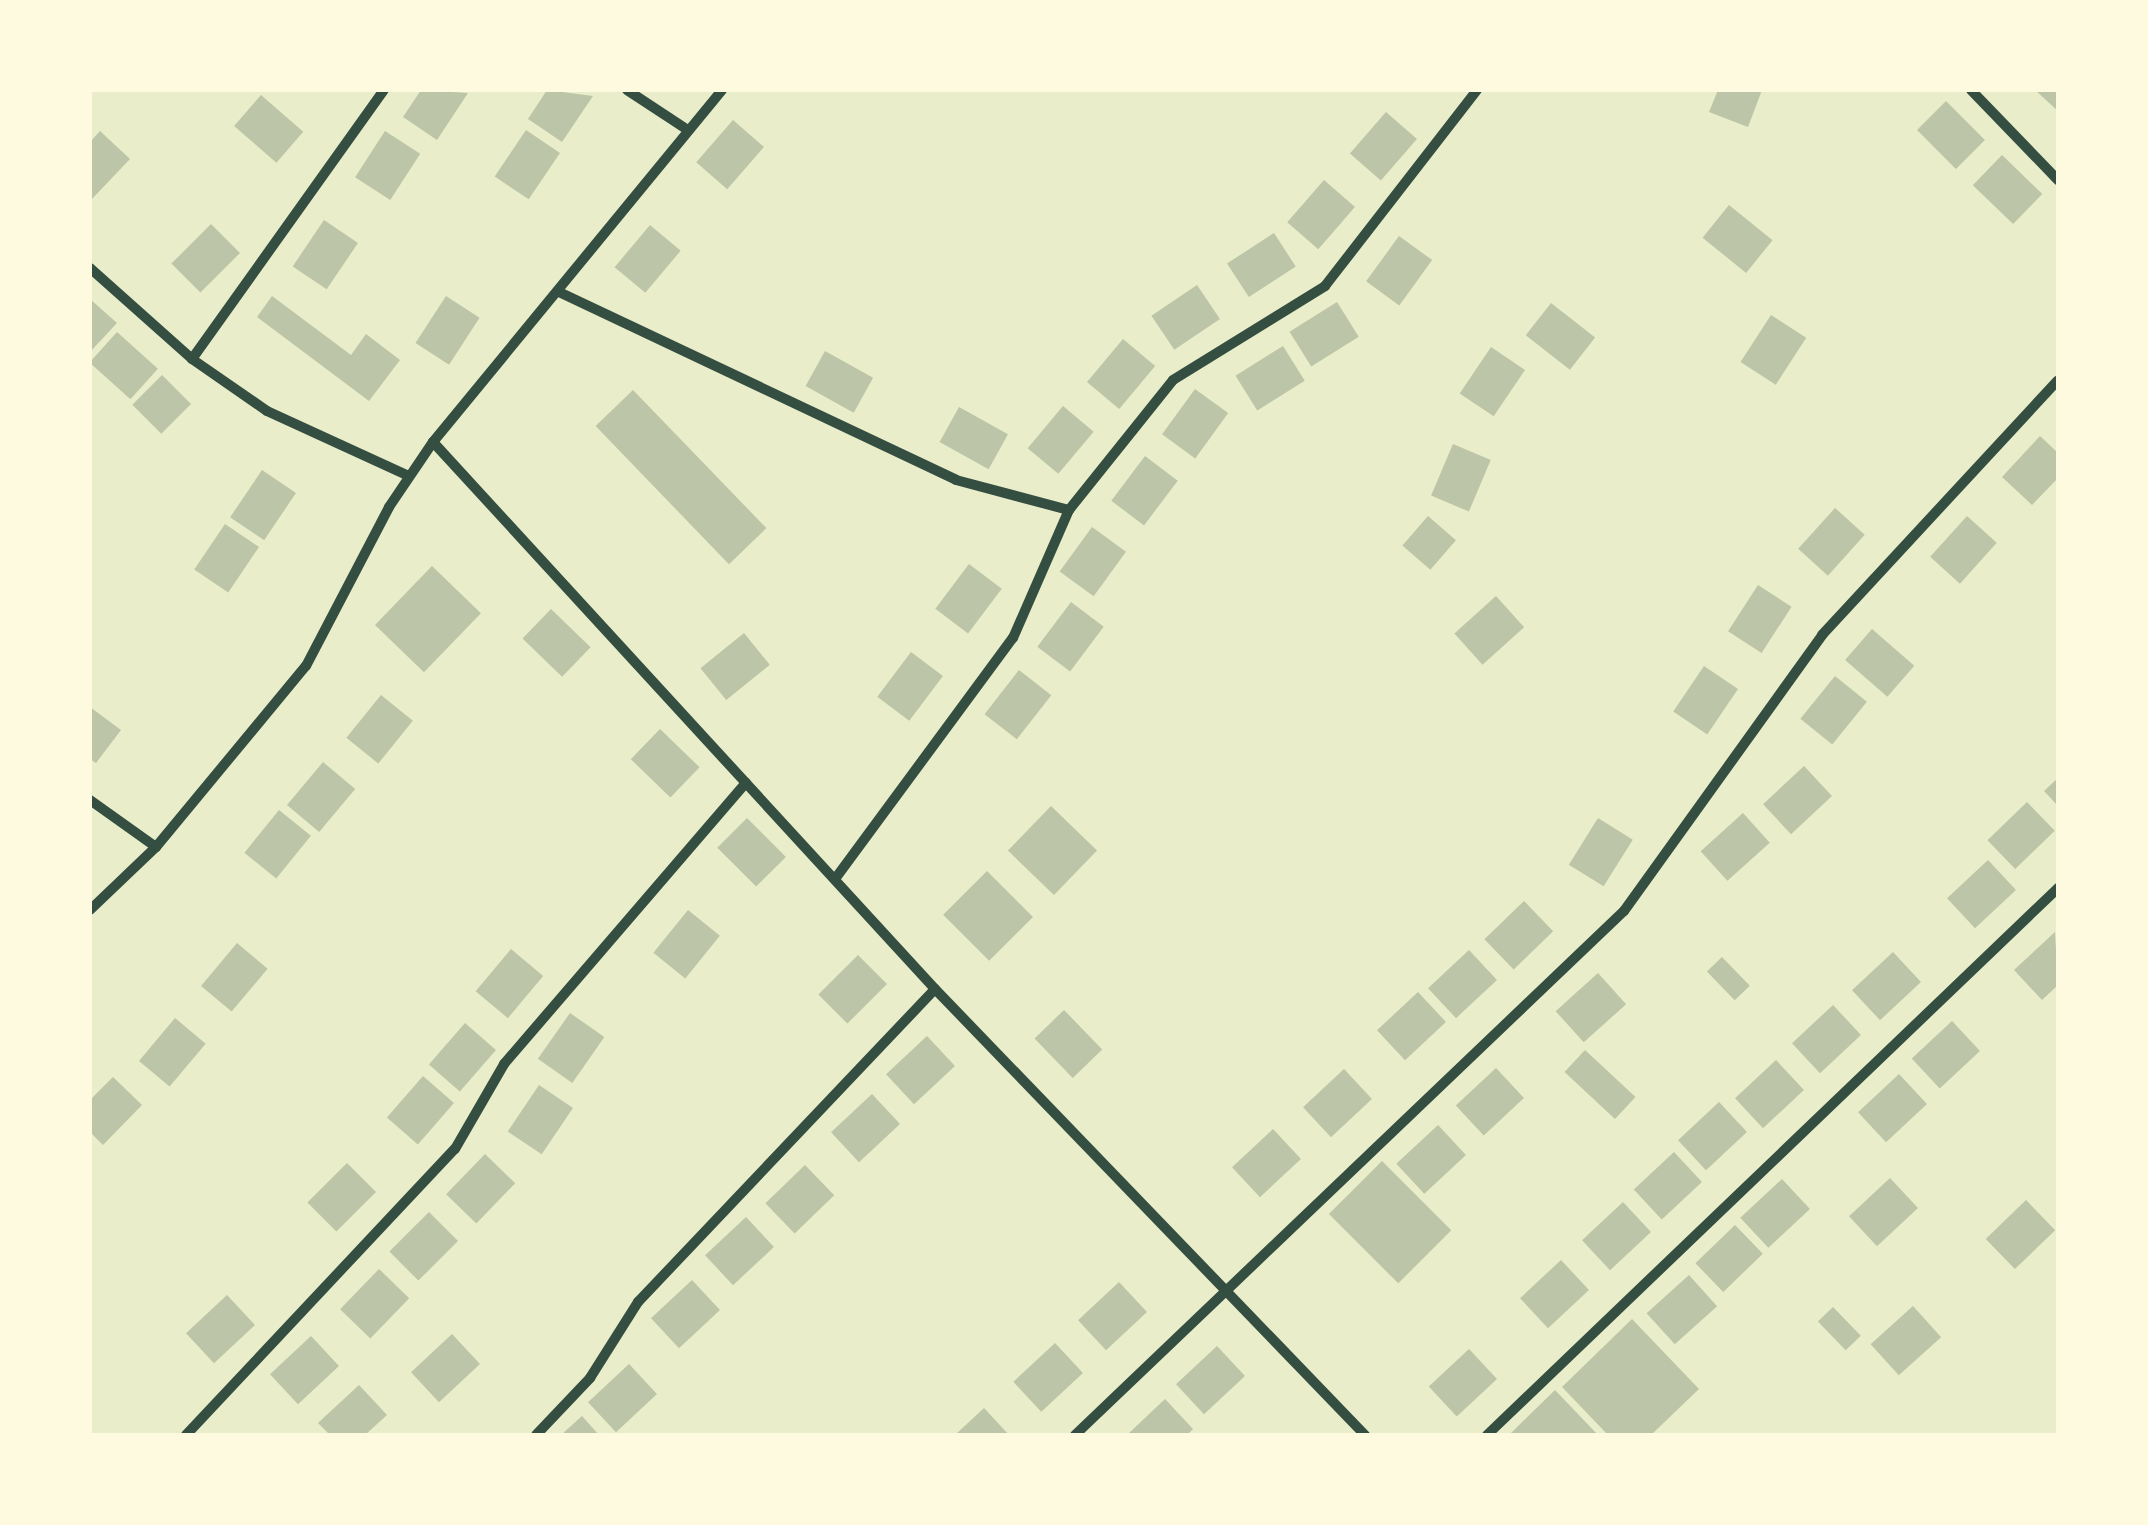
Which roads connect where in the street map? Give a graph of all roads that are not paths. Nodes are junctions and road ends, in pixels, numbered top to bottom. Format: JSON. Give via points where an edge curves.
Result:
{"nodes":[{"id":1,"x":384,"y":90,"type":"edge"},
{"id":2,"x":627,"y":90,"type":"edge"},
{"id":3,"x":722,"y":90,"type":"edge"},
{"id":4,"x":1477,"y":90,"type":"edge"},
{"id":5,"x":1971,"y":90,"type":"edge"},
{"id":6,"x":688,"y":130,"type":"junction"},
{"id":7,"x":2058,"y":180,"type":"edge"},
{"id":8,"x":90,"y":268,"type":"edge"},
{"id":9,"x":559,"y":292,"type":"junction"},
{"id":10,"x":192,"y":360,"type":"junction"},
{"id":11,"x":2058,"y":380,"type":"edge"},
{"id":12,"x":433,"y":442,"type":"junction"},
{"id":13,"x":410,"y":476,"type":"junction"},
{"id":14,"x":1069,"y":510,"type":"junction"},
{"id":15,"x":746,"y":782,"type":"junction"},
{"id":16,"x":90,"y":800,"type":"edge"},
{"id":17,"x":156,"y":847,"type":"junction"},
{"id":18,"x":835,"y":879,"type":"junction"},
{"id":19,"x":2058,"y":888,"type":"edge"},
{"id":20,"x":90,"y":910,"type":"edge"},
{"id":21,"x":935,"y":988,"type":"junction"},
{"id":22,"x":1227,"y":1288,"type":"junction"},
{"id":23,"x":186,"y":1435,"type":"edge"},
{"id":24,"x":536,"y":1435,"type":"edge"},
{"id":25,"x":1075,"y":1435,"type":"edge"},
{"id":26,"x":1365,"y":1435,"type":"edge"},
{"id":27,"x":1487,"y":1435,"type":"edge"}],
"edges":[{"from":1,"to":10,"type":"street"},
{"from":2,"to":6,"type":"street"},
{"from":3,"to":6,"type":"street"},
{"from":4,"to":14,"type":"street","via":[[1325,286],[1173,380]]},
{"from":5,"to":7,"type":"street"},
{"from":6,"to":9,"type":"street"},
{"from":8,"to":10,"type":"street"},
{"from":9,"to":12,"type":"street"},
{"from":9,"to":14,"type":"street","via":[[956,480]]},
{"from":10,"to":13,"type":"street","via":[[268,411]]},
{"from":11,"to":22,"type":"street","via":[[1822,636],[1624,911]]},
{"from":12,"to":13,"type":"street"},
{"from":12,"to":15,"type":"street"},
{"from":13,"to":17,"type":"street","via":[[306,666]]},
{"from":14,"to":18,"type":"street","via":[[1013,638]]},
{"from":15,"to":18,"type":"street"},
{"from":15,"to":23,"type":"street","via":[[504,1064],[456,1149]]},
{"from":16,"to":17,"type":"street"},
{"from":17,"to":20,"type":"street"},
{"from":18,"to":21,"type":"street"},
{"from":19,"to":27,"type":"street"},
{"from":21,"to":22,"type":"street"},
{"from":21,"to":24,"type":"street","via":[[638,1302],[590,1378]]},
{"from":22,"to":25,"type":"street"},
{"from":22,"to":26,"type":"street"}]}
